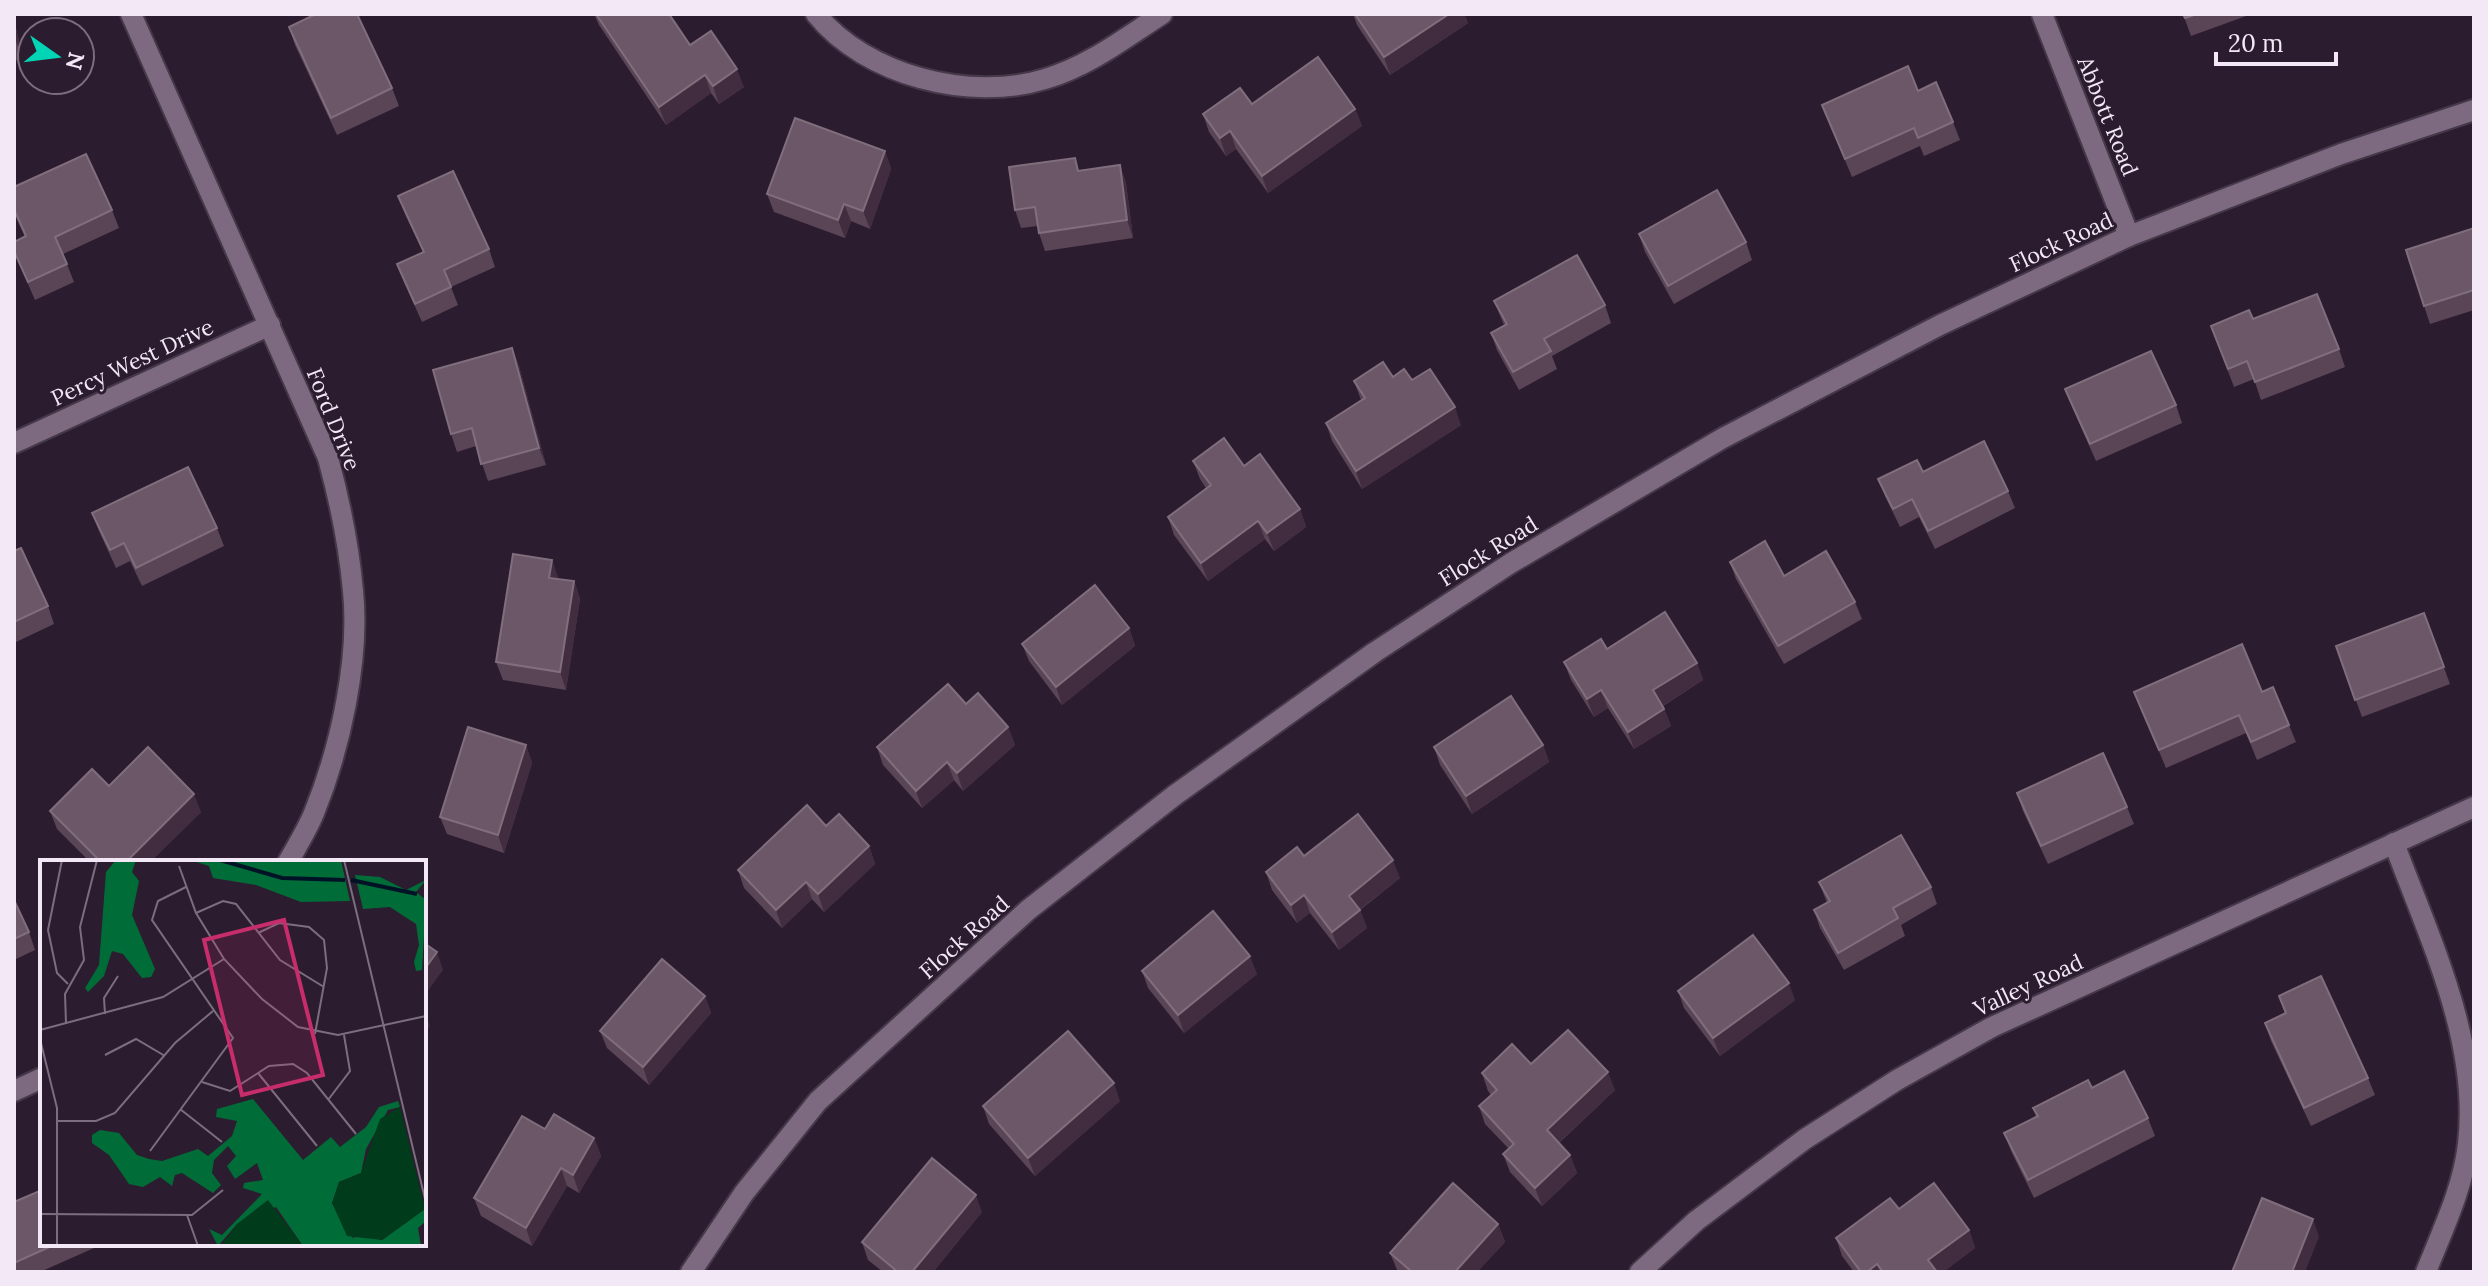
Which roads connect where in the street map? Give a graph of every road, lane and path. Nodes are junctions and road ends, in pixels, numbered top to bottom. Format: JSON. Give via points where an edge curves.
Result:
{"nodes":[{"id":1,"x":131,"y":14,"type":"edge"},
{"id":2,"x":816,"y":14,"type":"edge"},
{"id":3,"x":1162,"y":14,"type":"edge"},
{"id":4,"x":2042,"y":14,"type":"edge"},
{"id":5,"x":2474,"y":110,"type":"edge"},
{"id":6,"x":2129,"y":236,"type":"junction"},
{"id":7,"x":270,"y":325,"type":"junction"},
{"id":8,"x":14,"y":443,"type":"edge"},
{"id":9,"x":2474,"y":807,"type":"edge"},
{"id":10,"x":2394,"y":843,"type":"junction"},
{"id":11,"x":289,"y":860,"type":"edge"},
{"id":12,"x":40,"y":1079,"type":"edge"},
{"id":13,"x":14,"y":1091,"type":"edge"},
{"id":14,"x":691,"y":1272,"type":"edge"},
{"id":15,"x":1640,"y":1272,"type":"edge"},
{"id":16,"x":2426,"y":1272,"type":"edge"}],
"edges":[{"from":1,"to":7,"type":"street","name":"Ford Drive"},
{"from":2,"to":3,"type":"street","via":[[853,47],[899,71],[945,84],[997,87],[1044,80],[1088,62]]},
{"from":4,"to":6,"type":"street","name":"Abbott Road"},
{"from":5,"to":6,"type":"street","name":"Flock Road","via":[[2341,154]]},
{"from":6,"to":14,"type":"street","name":"Flock Road","via":[[1940,325],[1723,438],[1511,563],[1375,652],[1175,795],[1028,910],[818,1101],[744,1193]]},
{"from":7,"to":8,"type":"street","name":"Percy West Drive"},
{"from":7,"to":11,"type":"street","name":"Ford Drive","via":[[328,458],[344,517],[354,594],[352,664],[339,740],[313,814]]},
{"from":9,"to":10,"type":"street","name":"Valley Road"},
{"from":10,"to":15,"type":"street","name":"Valley Road","via":[[1992,1027],[1897,1080],[1805,1139],[1696,1221]]},
{"from":10,"to":16,"type":"street","via":[[2462,1031],[2471,1088],[2468,1145],[2457,1195]]},
{"from":12,"to":13,"type":"street"}]}
